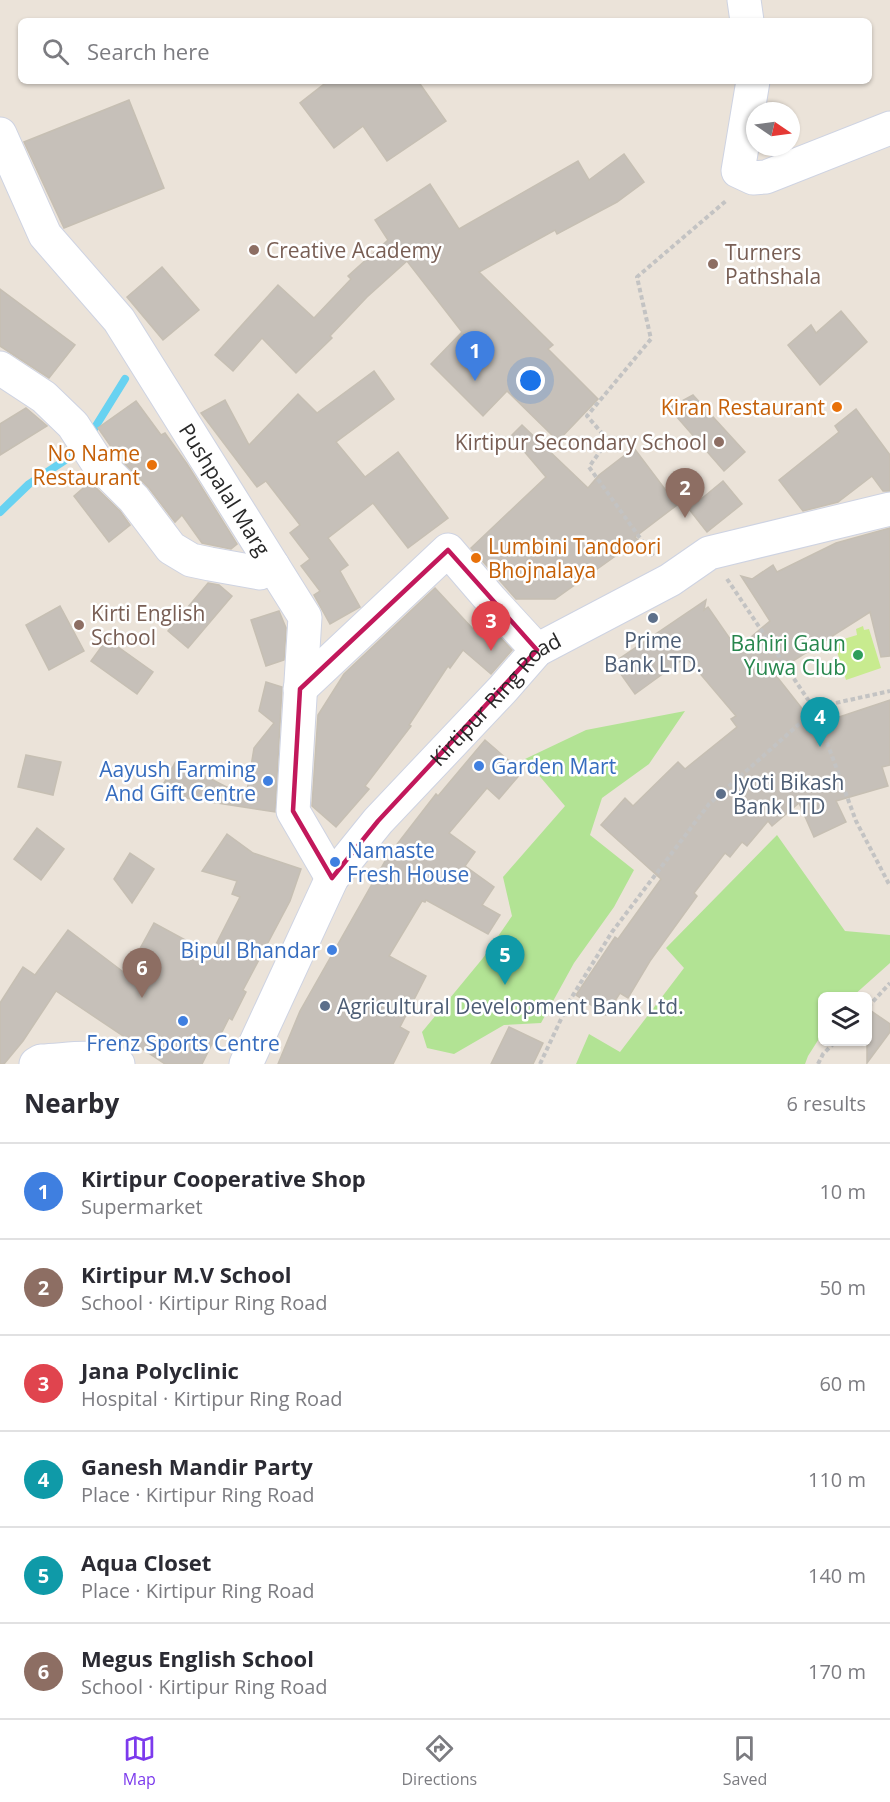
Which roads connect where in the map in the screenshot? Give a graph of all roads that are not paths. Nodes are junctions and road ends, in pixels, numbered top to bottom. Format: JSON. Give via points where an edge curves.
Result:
{"nodes":[{"id":1,"x":744,"y":0,"type":"edge"},
{"id":2,"x":747,"y":18,"type":"edge"},
{"id":3,"x":752,"y":84,"type":"edge"},
{"id":4,"x":890,"y":128,"type":"edge"},
{"id":5,"x":0,"y":134,"type":"edge"},
{"id":6,"x":0,"y":368,"type":"edge"},
{"id":7,"x":890,"y":509,"type":"edge"},
{"id":8,"x":273,"y":567,"type":"junction"},
{"id":9,"x":537,"y":650,"type":"junction"},
{"id":10,"x":300,"y":689,"type":"junction"},
{"id":11,"x":332,"y":878,"type":"junction"},
{"id":12,"x":36,"y":1064,"type":"edge"},
{"id":13,"x":118,"y":1064,"type":"edge"},
{"id":14,"x":246,"y":1064,"type":"edge"}],
"edges":[{"from":1,"to":2,"type":"street"},
{"from":3,"to":4,"type":"street","via":[[738,171],[753,178],[766,177]]},
{"from":5,"to":8,"type":"street","name":"Pushpalal Marg","via":[[45,235],[119,320]]},
{"from":6,"to":8,"type":"street","via":[[44,398],[73,425],[98,462],[134,499],[171,548],[191,560],[210,564],[260,573]]},
{"from":7,"to":9,"type":"street","name":"Kirtipur Ring Road","via":[[709,553],[670,580]]},
{"from":8,"to":10,"type":"street","name":"Pushpalal Marg","via":[[305,617]]},
{"from":9,"to":10,"type":"street","via":[[448,550]]},
{"from":9,"to":11,"type":"street","name":"Kirtipur Ring Road","via":[[378,821]]},
{"from":10,"to":11,"type":"street","name":"Pushpalal Marg","via":[[293,811]]},
{"from":11,"to":14,"type":"street","name":"Kirtipur Ring Road"},
{"from":12,"to":13,"type":"street","via":[[101,1058]]}]}
